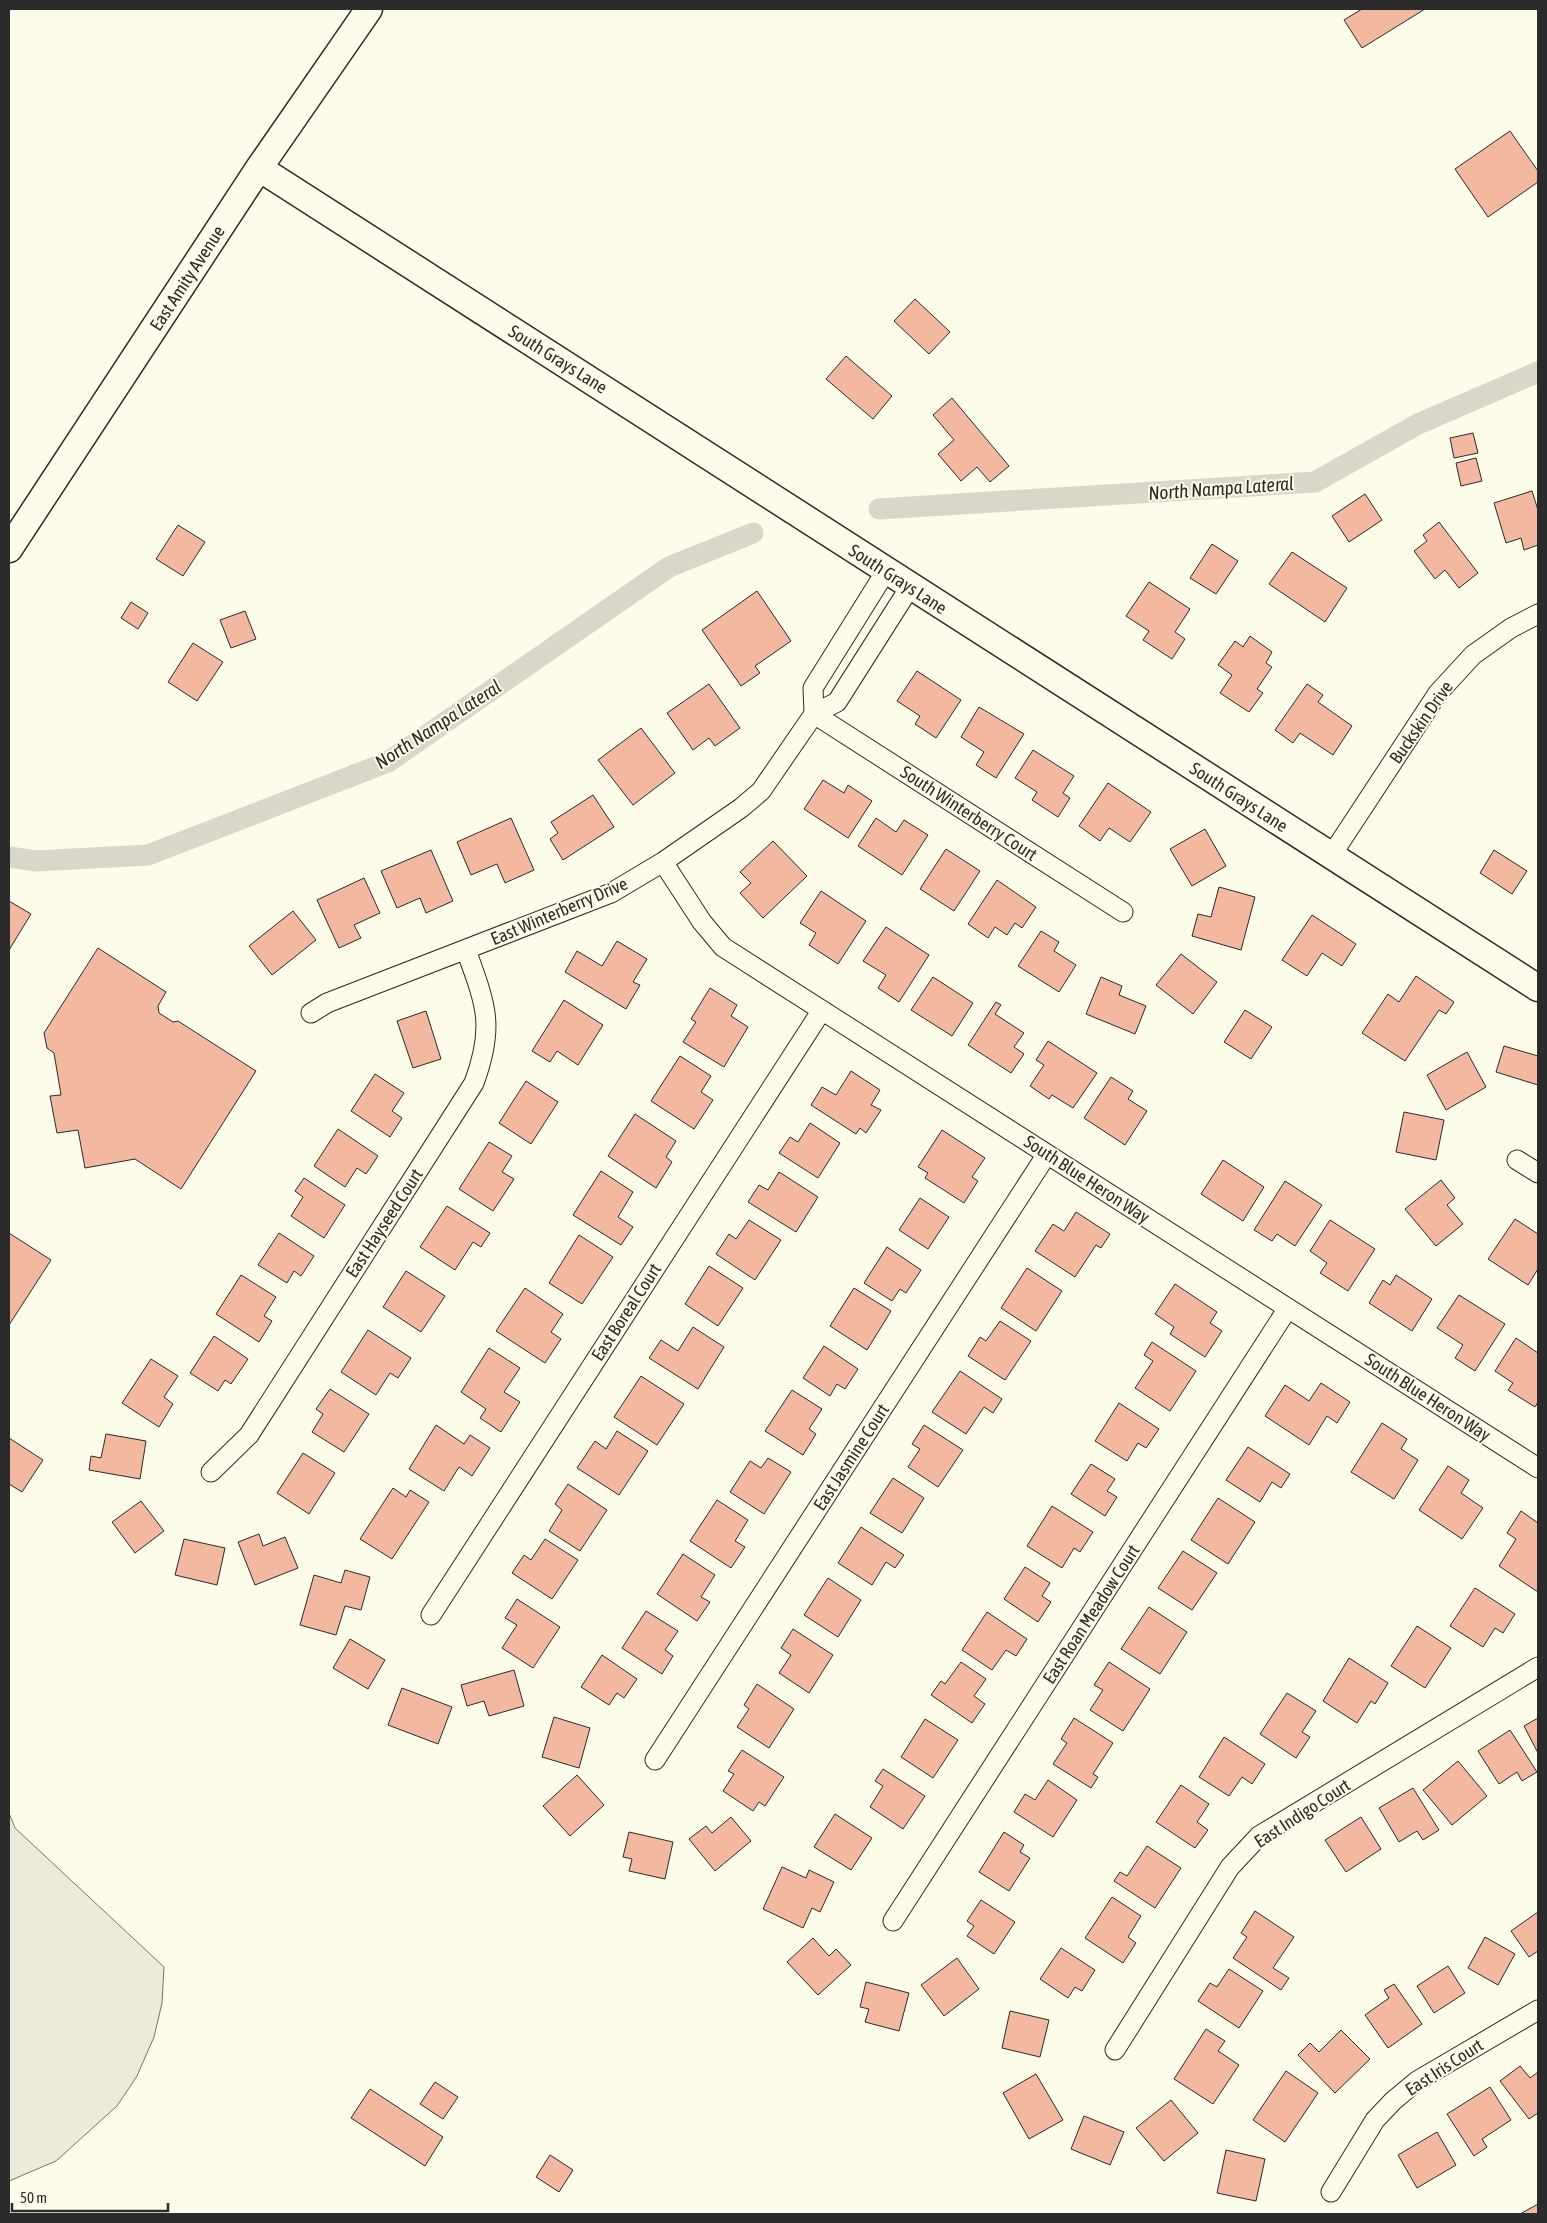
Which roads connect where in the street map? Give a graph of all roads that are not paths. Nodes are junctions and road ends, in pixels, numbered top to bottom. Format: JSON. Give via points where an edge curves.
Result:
{"nodes":[{"id":1,"x":369,"y":9,"type":"edge"},
{"id":2,"x":258,"y":168,"type":"junction"},
{"id":3,"x":9,"y":549,"type":"edge"},
{"id":4,"x":886,"y":571,"type":"junction"},
{"id":5,"x":910,"y":587,"type":"junction"},
{"id":6,"x":1538,"y":614,"type":"edge"},
{"id":7,"x":814,"y":714,"type":"junction"},
{"id":8,"x":1331,"y":856,"type":"junction"},
{"id":9,"x":663,"y":862,"type":"junction"},
{"id":10,"x":1124,"y":912,"type":"dead end"},
{"id":11,"x":466,"y":950,"type":"junction"},
{"id":12,"x":1538,"y":988,"type":"edge"},
{"id":13,"x":822,"y":1010,"type":"junction"},
{"id":14,"x":311,"y":1013,"type":"dead end"},
{"id":15,"x":1047,"y":1154,"type":"junction"},
{"id":16,"x":1517,"y":1160,"type":"dead end"},
{"id":17,"x":1538,"y":1173,"type":"edge"},
{"id":18,"x":1288,"y":1308,"type":"junction"},
{"id":19,"x":1538,"y":1468,"type":"edge"},
{"id":20,"x":211,"y":1472,"type":"dead end"},
{"id":21,"x":431,"y":1615,"type":"dead end"},
{"id":22,"x":1538,"y":1667,"type":"edge"},
{"id":23,"x":655,"y":1760,"type":"dead end"},
{"id":24,"x":893,"y":1921,"type":"dead end"},
{"id":25,"x":1538,"y":2010,"type":"edge"},
{"id":26,"x":1115,"y":2050,"type":"dead end"},
{"id":27,"x":1331,"y":2192,"type":"dead end"}],
"edges":[{"from":1,"to":2,"type":"street","name":"East Amity Avenue"},
{"from":2,"to":3,"type":"street","name":"East Amity Avenue"},
{"from":2,"to":4,"type":"street","name":"South Grays Lane"},
{"from":4,"to":5,"type":"street","name":"South Grays Lane"},
{"from":4,"to":7,"type":"street","via":[[813,688]]},
{"from":5,"to":7,"type":"street","name":"East Winterberry Drive","via":[[837,702]]},
{"from":5,"to":8,"type":"street","name":"South Grays Lane"},
{"from":6,"to":8,"type":"street","name":"Buckskin Drive","via":[[1511,628],[1473,655],[1438,694]]},
{"from":7,"to":9,"type":"street","name":"East Winterberry Drive","via":[[761,790],[741,808]]},
{"from":7,"to":10,"type":"street","name":"South Winterberry Court"},
{"from":8,"to":12,"type":"street","name":"South Grays Lane"},
{"from":9,"to":11,"type":"street","name":"East Winterberry Drive","via":[[611,893]]},
{"from":9,"to":13,"type":"street","name":"South Blue Heron Way","via":[[702,922],[723,947]]},
{"from":11,"to":14,"type":"street","name":"East Winterberry Drive","via":[[327,1002]]},
{"from":11,"to":20,"type":"street","name":"East Hayseed Court","via":[[482,994],[488,1024],[485,1054],[474,1083],[249,1435]]},
{"from":13,"to":15,"type":"street","name":"South Blue Heron Way"},
{"from":13,"to":21,"type":"street","name":"East Boreal Court"},
{"from":15,"to":18,"type":"street","name":"South Blue Heron Way"},
{"from":15,"to":23,"type":"street","name":"East Jasmine Court"},
{"from":16,"to":17,"type":"street"},
{"from":18,"to":19,"type":"street","name":"South Blue Heron Way"},
{"from":18,"to":24,"type":"street","name":"East Roan Meadow Court"},
{"from":22,"to":26,"type":"street","name":"East Indigo Court","via":[[1259,1836],[1230,1867]]},
{"from":25,"to":27,"type":"street","name":"East Iris Court","via":[[1417,2081],[1393,2100],[1375,2120]]}]}
